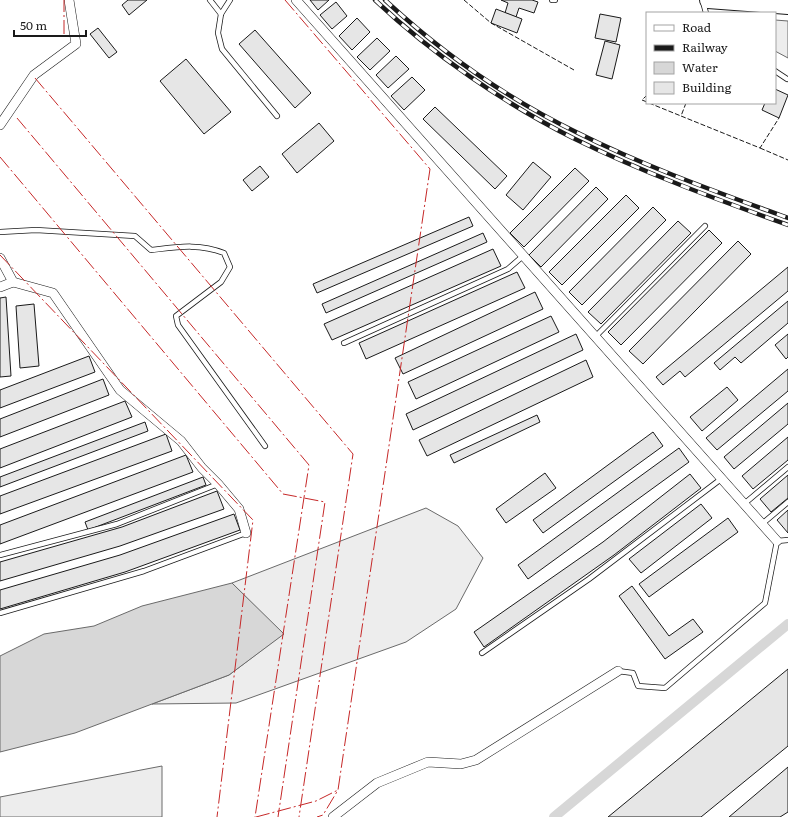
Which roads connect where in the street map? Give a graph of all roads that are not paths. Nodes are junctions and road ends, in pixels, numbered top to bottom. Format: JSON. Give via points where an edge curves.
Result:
{"nodes":[{"id":1,"x":69,"y":0,"type":"edge"},
{"id":2,"x":210,"y":0,"type":"edge"},
{"id":3,"x":230,"y":0,"type":"edge"},
{"id":4,"x":296,"y":0,"type":"edge"},
{"id":5,"x":702,"y":0,"type":"edge"},
{"id":6,"x":708,"y":0,"type":"edge"},
{"id":7,"x":788,"y":0,"type":"edge"},
{"id":8,"x":733,"y":1,"type":"junction"},
{"id":9,"x":788,"y":6,"type":"edge"},
{"id":10,"x":706,"y":12,"type":"edge"},
{"id":11,"x":222,"y":14,"type":"junction"},
{"id":12,"x":776,"y":72,"type":"edge"},
{"id":13,"x":787,"y":79,"type":"edge"},
{"id":14,"x":276,"y":116,"type":"dead end"},
{"id":15,"x":0,"y":125,"type":"edge"},
{"id":16,"x":705,"y":226,"type":"dead end"},
{"id":17,"x":0,"y":232,"type":"edge"},
{"id":18,"x":523,"y":256,"type":"junction"},
{"id":19,"x":0,"y":258,"type":"edge"},
{"id":20,"x":13,"y":282,"type":"junction"},
{"id":21,"x":0,"y":286,"type":"edge"},
{"id":22,"x":596,"y":337,"type":"junction"},
{"id":23,"x":344,"y":343,"type":"dead end"},
{"id":24,"x":265,"y":446,"type":"dead end"},
{"id":25,"x":788,"y":467,"type":"edge"},
{"id":26,"x":722,"y":479,"type":"junction"},
{"id":27,"x":218,"y":484,"type":"junction"},
{"id":28,"x":788,"y":502,"type":"edge"},
{"id":29,"x":744,"y":504,"type":"junction"},
{"id":30,"x":762,"y":524,"type":"junction"},
{"id":31,"x":246,"y":533,"type":"joint"},
{"id":32,"x":788,"y":540,"type":"edge"},
{"id":33,"x":777,"y":541,"type":"junction"},
{"id":34,"x":0,"y":555,"type":"edge"},
{"id":35,"x":0,"y":614,"type":"edge"},
{"id":36,"x":482,"y":653,"type":"dead end"},
{"id":37,"x":618,"y":671,"type":"joint"},
{"id":38,"x":333,"y":817,"type":"edge"}],
"edges":[{"from":1,"to":15,"type":"street","via":[[76,44],[34,75]]},
{"from":2,"to":11,"type":"lane"},
{"from":3,"to":11,"type":"lane"},
{"from":4,"to":18,"type":"street"},
{"from":5,"to":10,"type":"lane"},
{"from":6,"to":8,"type":"highway"},
{"from":7,"to":8,"type":"highway"},
{"from":8,"to":9,"type":"highway"},
{"from":11,"to":14,"type":"lane","via":[[218,33],[222,49]]},
{"from":12,"to":13,"type":"lane"},
{"from":16,"to":22,"type":"lane"},
{"from":17,"to":24,"type":"lane","via":[[36,230],[135,236],[151,250],[209,247],[224,253],[230,267],[221,282],[176,316],[178,325]]},
{"from":18,"to":22,"type":"street"},
{"from":18,"to":23,"type":"lane","via":[[508,268]]},
{"from":19,"to":20,"type":"street"},
{"from":20,"to":21,"type":"street"},
{"from":20,"to":27,"type":"street","via":[[53,293],[120,390],[181,441]]},
{"from":22,"to":26,"type":"street"},
{"from":25,"to":29,"type":"lane"},
{"from":26,"to":29,"type":"street"},
{"from":26,"to":36,"type":"lane","via":[[589,579]]},
{"from":27,"to":31,"type":"street","via":[[238,509]]},
{"from":27,"to":34,"type":"lane","via":[[117,524]]},
{"from":28,"to":30,"type":"lane"},
{"from":29,"to":30,"type":"street"},
{"from":30,"to":33,"type":"street"},
{"from":31,"to":35,"type":"lane","via":[[144,571]]},
{"from":32,"to":33,"type":"lane"},
{"from":33,"to":37,"type":"lane","via":[[765,604],[665,688],[638,686],[633,673]]},
{"from":37,"to":38,"type":"street","via":[[476,760],[461,764],[428,762],[377,783]]}]}
